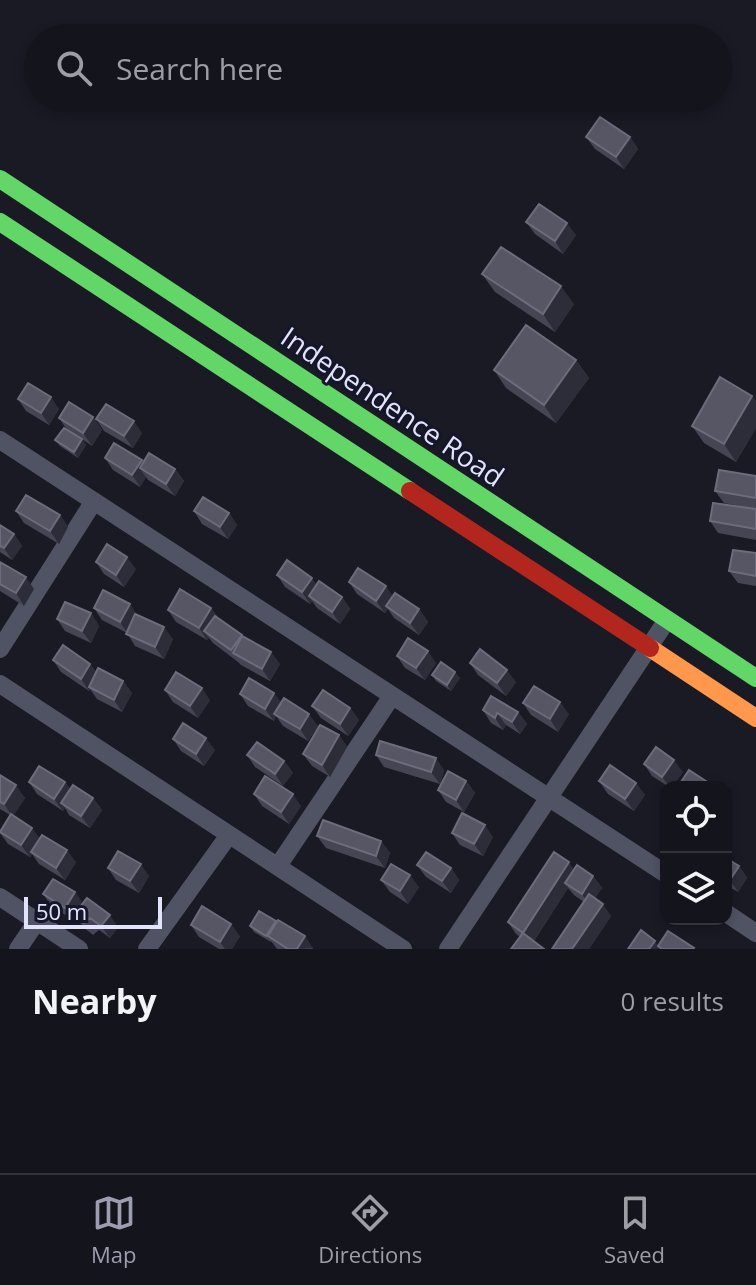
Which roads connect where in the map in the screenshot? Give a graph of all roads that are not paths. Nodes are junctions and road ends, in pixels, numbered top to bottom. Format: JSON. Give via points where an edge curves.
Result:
{"nodes":[{"id":1,"x":0,"y":179,"type":"edge"},
{"id":2,"x":0,"y":222,"type":"edge"},
{"id":3,"x":0,"y":440,"type":"edge"},
{"id":4,"x":449,"y":477,"type":"junction"},
{"id":5,"x":94,"y":501,"type":"junction"},
{"id":6,"x":430,"y":505,"type":"junction"},
{"id":7,"x":667,"y":620,"type":"junction"},
{"id":8,"x":0,"y":649,"type":"edge"},
{"id":9,"x":648,"y":649,"type":"junction"},
{"id":10,"x":756,"y":678,"type":"edge"},
{"id":11,"x":0,"y":684,"type":"edge"},
{"id":12,"x":392,"y":696,"type":"junction"},
{"id":13,"x":756,"y":718,"type":"edge"},
{"id":14,"x":549,"y":797,"type":"junction"},
{"id":15,"x":229,"y":835,"type":"junction"},
{"id":16,"x":278,"y":866,"type":"junction"},
{"id":17,"x":660,"y":870,"type":"edge"},
{"id":18,"x":0,"y":897,"type":"edge"},
{"id":19,"x":732,"y":917,"type":"edge"},
{"id":20,"x":37,"y":921,"type":"junction"},
{"id":21,"x":756,"y":933,"type":"edge"},
{"id":22,"x":18,"y":949,"type":"edge"},
{"id":23,"x":79,"y":949,"type":"edge"},
{"id":24,"x":147,"y":949,"type":"edge"},
{"id":25,"x":403,"y":949,"type":"edge"},
{"id":26,"x":448,"y":949,"type":"edge"}],
"edges":[{"from":1,"to":4,"type":"main road","name":"Independence Road"},
{"from":2,"to":6,"type":"main road"},
{"from":3,"to":5,"type":"street"},
{"from":4,"to":6,"type":"main road"},
{"from":4,"to":7,"type":"main road","name":"Independence Road"},
{"from":5,"to":8,"type":"street"},
{"from":5,"to":12,"type":"street"},
{"from":6,"to":9,"type":"main road"},
{"from":7,"to":9,"type":"street"},
{"from":7,"to":10,"type":"main road","name":"Independence Road"},
{"from":9,"to":13,"type":"main road"},
{"from":9,"to":14,"type":"street"},
{"from":11,"to":15,"type":"street"},
{"from":12,"to":14,"type":"street"},
{"from":12,"to":16,"type":"street"},
{"from":14,"to":17,"type":"street"},
{"from":14,"to":26,"type":"street"},
{"from":15,"to":16,"type":"street"},
{"from":15,"to":24,"type":"street"},
{"from":16,"to":25,"type":"street"},
{"from":18,"to":20,"type":"street"},
{"from":19,"to":21,"type":"street"},
{"from":20,"to":22,"type":"street"},
{"from":20,"to":23,"type":"street"}]}
